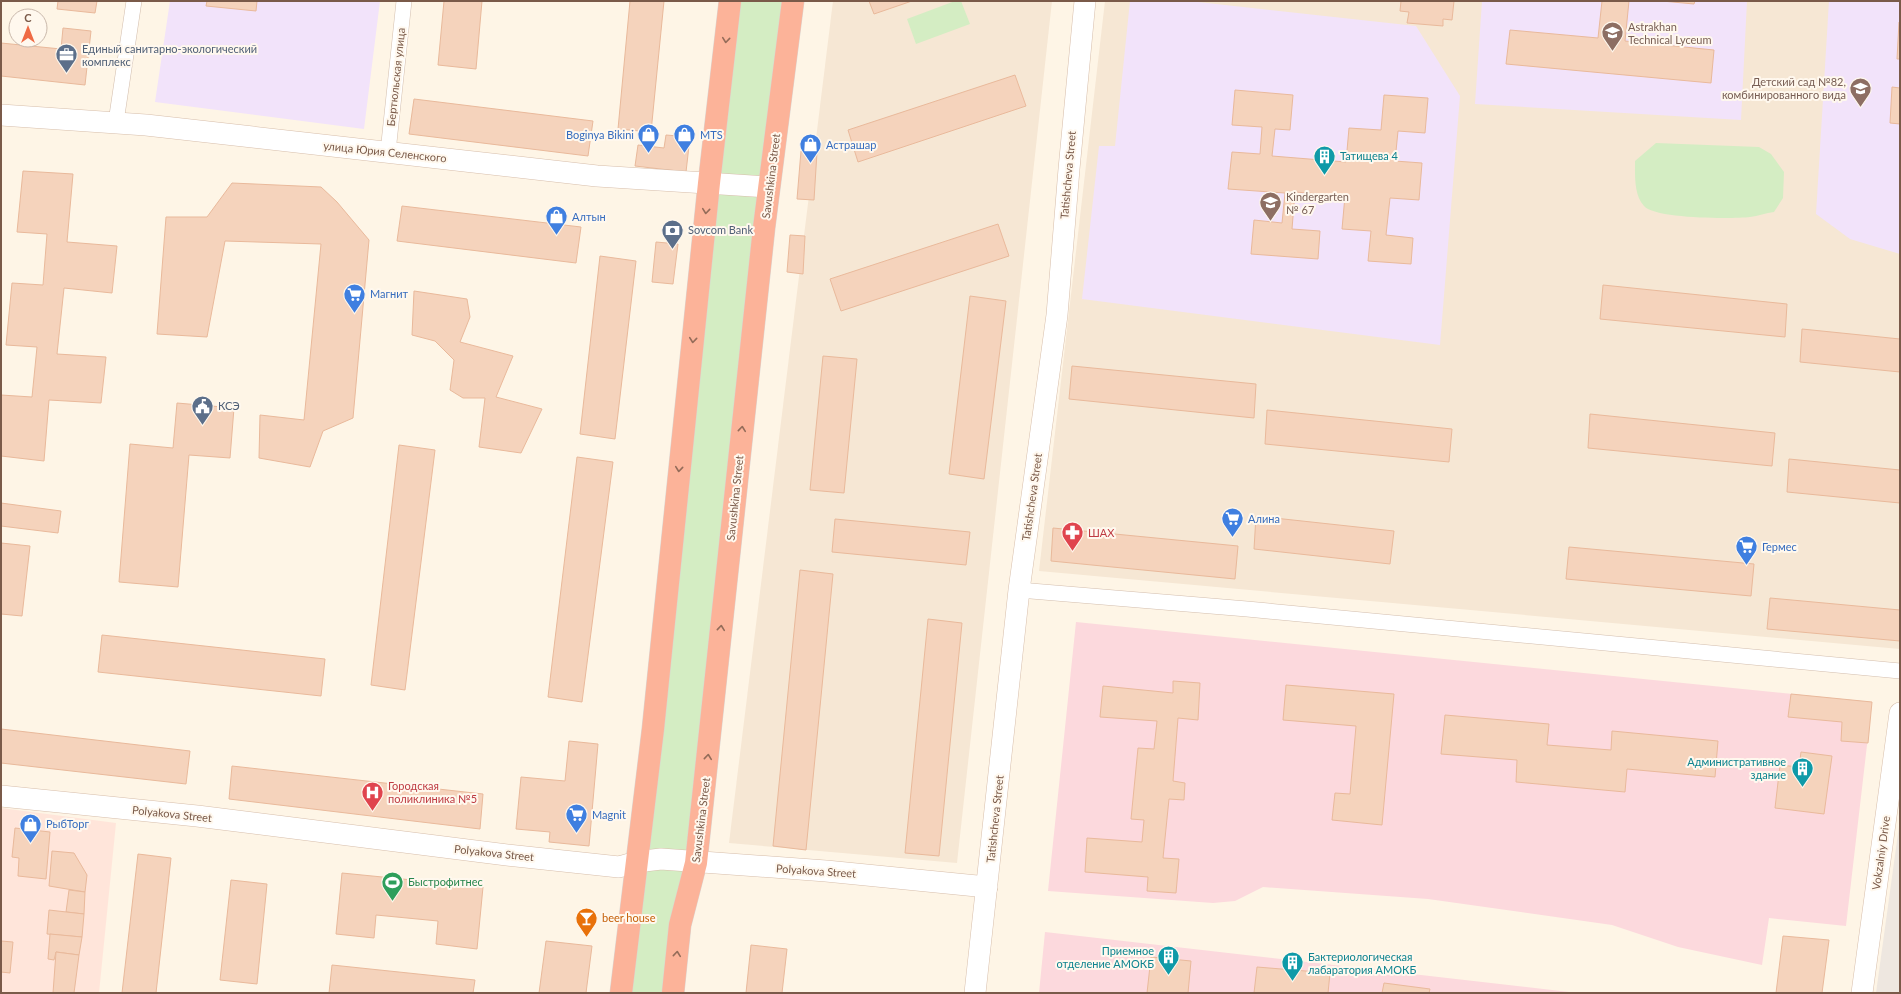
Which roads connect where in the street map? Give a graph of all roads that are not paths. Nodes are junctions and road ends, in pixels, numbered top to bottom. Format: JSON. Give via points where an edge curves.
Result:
{"nodes":[{"id":1,"x":134,"y":1,"type":"edge"},
{"id":2,"x":404,"y":1,"type":"edge"},
{"id":3,"x":730,"y":1,"type":"edge"},
{"id":4,"x":793,"y":1,"type":"edge"},
{"id":5,"x":1085,"y":1,"type":"edge"},
{"id":6,"x":1,"y":115,"type":"edge"},
{"id":7,"x":116,"y":122,"type":"junction"},
{"id":8,"x":388,"y":152,"type":"junction"},
{"id":9,"x":709,"y":183,"type":"junction"},
{"id":10,"x":768,"y":187,"type":"junction"},
{"id":11,"x":1019,"y":590,"type":"junction"},
{"id":12,"x":1900,"y":671,"type":"edge"},
{"id":13,"x":1900,"y":713,"type":"edge"},
{"id":14,"x":1,"y":796,"type":"edge"},
{"id":15,"x":636,"y":862,"type":"junction"},
{"id":16,"x":696,"y":862,"type":"junction"},
{"id":17,"x":987,"y":887,"type":"junction"},
{"id":18,"x":621,"y":993,"type":"edge"},
{"id":19,"x":673,"y":993,"type":"edge"},
{"id":20,"x":975,"y":993,"type":"edge"},
{"id":21,"x":1862,"y":993,"type":"edge"}],
"edges":[{"from":1,"to":7,"type":"street"},
{"from":2,"to":8,"type":"street","name":"Бертюльская улица"},
{"from":3,"to":9,"type":"highway","one_way":true},
{"from":4,"to":10,"type":"highway","name":"Savushkina Street"},
{"from":5,"to":11,"type":"street","name":"Tatishcheva Street","via":[[1057,315]]},
{"from":6,"to":7,"type":"street","name":"улица Юрия Селенского"},
{"from":7,"to":8,"type":"street","name":"улица Юрия Селенского"},
{"from":8,"to":9,"type":"street","name":"улица Юрия Селенского","via":[[597,176]]},
{"from":9,"to":10,"type":"street","name":"улица Юрия Селенского"},
{"from":9,"to":15,"type":"highway","one_way":true,"via":[[653,729]]},
{"from":16,"to":10,"type":"highway","name":"Savushkina Street","one_way":true},
{"from":11,"to":12,"type":"street","via":[[1247,608]]},
{"from":11,"to":17,"type":"street","name":"Tatishcheva Street"},
{"from":13,"to":21,"type":"street","name":"Vokzalniy Drive"},
{"from":14,"to":15,"type":"street","name":"Polyakova Street","via":[[197,816],[619,868]]},
{"from":15,"to":16,"type":"street","name":"Polyakova Street"},
{"from":15,"to":18,"type":"highway"},
{"from":16,"to":17,"type":"street","name":"Polyakova Street","via":[[826,870]]},
{"from":19,"to":16,"type":"highway","name":"Savushkina Street","one_way":true,"via":[[680,925]]},
{"from":17,"to":20,"type":"street","name":"Tatishcheva Street"}]}
